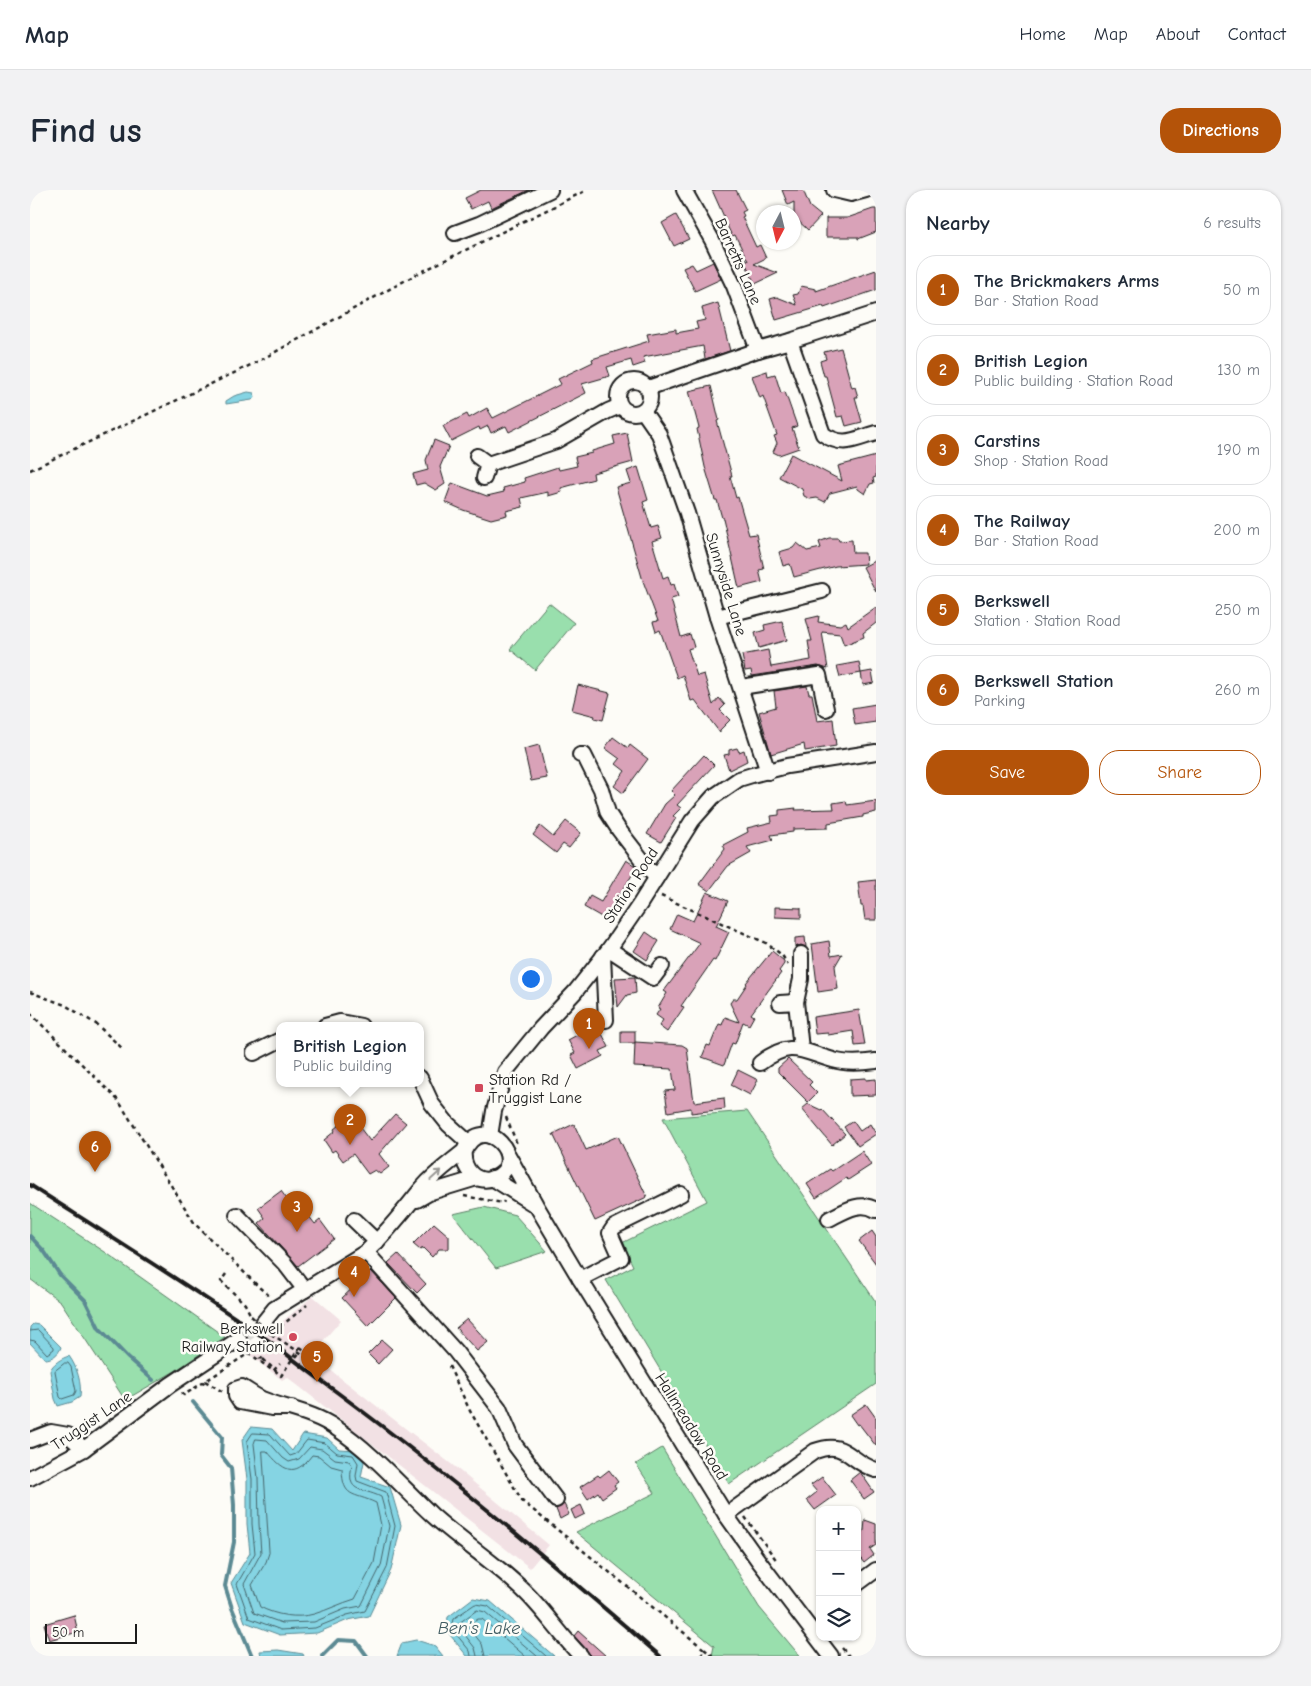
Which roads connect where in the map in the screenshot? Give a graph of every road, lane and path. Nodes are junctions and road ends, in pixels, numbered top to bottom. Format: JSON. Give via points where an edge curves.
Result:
{"nodes":[{"id":1,"x":550,"y":190,"type":"edge"},
{"id":2,"x":587,"y":190,"type":"edge"},
{"id":3,"x":684,"y":190,"type":"edge"},
{"id":4,"x":834,"y":190,"type":"edge"},
{"id":5,"x":866,"y":190,"type":"edge"},
{"id":6,"x":454,"y":233,"type":"dead end"},
{"id":7,"x":876,"y":313,"type":"edge"},
{"id":8,"x":790,"y":341,"type":"junction"},
{"id":9,"x":758,"y":350,"type":"junction"},
{"id":10,"x":648,"y":388,"type":"junction"},
{"id":11,"x":620,"y":406,"type":"junction"},
{"id":12,"x":643,"y":411,"type":"junction"},
{"id":13,"x":876,"y":433,"type":"edge"},
{"id":14,"x":477,"y":456,"type":"dead end"},
{"id":15,"x":488,"y":464,"type":"junction"},
{"id":16,"x":30,"y":470,"type":"edge"},
{"id":17,"x":484,"y":478,"type":"dead end"},
{"id":18,"x":822,"y":591,"type":"dead end"},
{"id":19,"x":717,"y":617,"type":"junction"},
{"id":20,"x":741,"y":687,"type":"junction"},
{"id":21,"x":826,"y":709,"type":"dead end"},
{"id":22,"x":876,"y":752,"type":"edge"},
{"id":23,"x":580,"y":755,"type":"dead end"},
{"id":24,"x":768,"y":772,"type":"junction"},
{"id":25,"x":656,"y":878,"type":"junction"},
{"id":26,"x":648,"y":891,"type":"junction"},
{"id":27,"x":606,"y":953,"type":"junction"},
{"id":28,"x":801,"y":954,"type":"dead end"},
{"id":29,"x":662,"y":966,"type":"dead end"},
{"id":30,"x":789,"y":967,"type":"dead end"},
{"id":31,"x":30,"y":992,"type":"edge"},
{"id":32,"x":796,"y":1002,"type":"junction"},
{"id":33,"x":780,"y":1003,"type":"dead end"},
{"id":34,"x":30,"y":1013,"type":"edge"},
{"id":35,"x":606,"y":1020,"type":"dead end"},
{"id":36,"x":276,"y":1042,"type":"edge"},
{"id":37,"x":123,"y":1049,"type":"dead end"},
{"id":38,"x":801,"y":1049,"type":"junction"},
{"id":39,"x":254,"y":1052,"type":"dead end"},
{"id":40,"x":876,"y":1061,"type":"edge"},
{"id":41,"x":760,"y":1063,"type":"dead end"},
{"id":42,"x":424,"y":1087,"type":"edge"},
{"id":43,"x":498,"y":1097,"type":"junction"},
{"id":44,"x":490,"y":1136,"type":"junction"},
{"id":45,"x":467,"y":1147,"type":"junction"},
{"id":46,"x":513,"y":1151,"type":"junction"},
{"id":47,"x":477,"y":1178,"type":"junction"},
{"id":48,"x":492,"y":1178,"type":"junction"},
{"id":49,"x":511,"y":1189,"type":"junction"},
{"id":50,"x":682,"y":1194,"type":"dead end"},
{"id":51,"x":461,"y":1196,"type":"dead end"},
{"id":52,"x":412,"y":1202,"type":"junction"},
{"id":53,"x":536,"y":1205,"type":"junction"},
{"id":54,"x":876,"y":1210,"type":"edge"},
{"id":55,"x":237,"y":1215,"type":"dead end"},
{"id":56,"x":829,"y":1219,"type":"dead end"},
{"id":57,"x":354,"y":1220,"type":"dead end"},
{"id":58,"x":377,"y":1242,"type":"junction"},
{"id":59,"x":366,"y":1252,"type":"junction"},
{"id":60,"x":226,"y":1274,"type":"dead end"},
{"id":61,"x":580,"y":1279,"type":"junction"},
{"id":62,"x":304,"y":1290,"type":"junction"},
{"id":63,"x":277,"y":1302,"type":"dead end"},
{"id":64,"x":307,"y":1305,"type":"dead end"},
{"id":65,"x":267,"y":1329,"type":"junction"},
{"id":66,"x":239,"y":1339,"type":"tunnel mouth"},
{"id":67,"x":455,"y":1351,"type":"junction"},
{"id":68,"x":300,"y":1352,"type":"junction"},
{"id":69,"x":296,"y":1357,"type":"dead end"},
{"id":70,"x":261,"y":1359,"type":"junction"},
{"id":71,"x":280,"y":1364,"type":"dead end"},
{"id":72,"x":205,"y":1381,"type":"junction"},
{"id":73,"x":174,"y":1389,"type":"junction"},
{"id":74,"x":236,"y":1396,"type":"joint"},
{"id":75,"x":30,"y":1440,"type":"edge"},
{"id":76,"x":84,"y":1449,"type":"junction"},
{"id":77,"x":876,"y":1470,"type":"edge"},
{"id":78,"x":30,"y":1478,"type":"edge"},
{"id":79,"x":556,"y":1500,"type":"dead end"},
{"id":80,"x":732,"y":1510,"type":"junction"},
{"id":81,"x":781,"y":1568,"type":"dead end"},
{"id":82,"x":876,"y":1570,"type":"edge"},
{"id":83,"x":861,"y":1581,"type":"edge"},
{"id":84,"x":704,"y":1649,"type":"junction"},
{"id":85,"x":581,"y":1656,"type":"edge"},
{"id":86,"x":702,"y":1656,"type":"edge"},
{"id":87,"x":713,"y":1656,"type":"edge"},
{"id":88,"x":831,"y":1656,"type":"edge"}],
"edges":[{"from":1,"to":6,"type":"street"},
{"from":2,"to":16,"type":"path","via":[[417,274],[257,362]]},
{"from":3,"to":9,"type":"street","name":"Barretts Lane","via":[[734,286]]},
{"from":4,"to":5,"type":"street","via":[[851,194]]},
{"from":7,"to":8,"type":"street"},
{"from":8,"to":9,"type":"street"},
{"from":8,"to":13,"type":"street","via":[[824,434],[832,441],[846,442]]},
{"from":9,"to":10,"type":"street"},
{"from":10,"to":11,"type":"street","via":[[634,380],[625,383],[618,391]]},
{"from":10,"to":12,"type":"street","via":[[649,403]]},
{"from":11,"to":12,"type":"street","via":[[633,413]]},
{"from":11,"to":15,"type":"street","via":[[556,441]]},
{"from":12,"to":19,"type":"street","name":"Sunnyside Lane","via":[[659,434],[687,513]]},
{"from":14,"to":15,"type":"street"},
{"from":15,"to":17,"type":"street"},
{"from":18,"to":19,"type":"street"},
{"from":19,"to":20,"type":"street","name":"Sunnyside Lane"},
{"from":20,"to":21,"type":"street","via":[[819,675]]},
{"from":20,"to":24,"type":"street","name":"Sunnyside Lane"},
{"from":22,"to":24,"type":"street","name":"Station Road"},
{"from":23,"to":25,"type":"street","via":[[584,755],[590,765],[608,814]]},
{"from":24,"to":25,"type":"street","name":"Station Road","via":[[740,779],[713,797],[692,821]]},
{"from":25,"to":26,"type":"street","name":"Station Road"},
{"from":26,"to":27,"type":"street","name":"Station Road"},
{"from":26,"to":30,"type":"path","via":[[766,943],[782,955]]},
{"from":27,"to":29,"type":"street","via":[[651,981]]},
{"from":27,"to":35,"type":"street"},
{"from":27,"to":43,"type":"street","name":"Station Road","via":[[505,1072]]},
{"from":28,"to":32,"type":"street","via":[[801,979]]},
{"from":31,"to":37,"type":"path","via":[[65,1005],[96,1024]]},
{"from":32,"to":33,"type":"street"},
{"from":32,"to":38,"type":"street"},
{"from":34,"to":63,"type":"path","via":[[118,1100],[195,1224]]},
{"from":36,"to":39,"type":"street"},
{"from":38,"to":40,"type":"street","via":[[835,1061]]},
{"from":38,"to":41,"type":"street","via":[[786,1048]]},
{"from":42,"to":45,"type":"street","via":[[432,1104]]},
{"from":43,"to":44,"type":"street","name":"Station Road"},
{"from":43,"to":46,"type":"path"},
{"from":44,"to":45,"type":"street","via":[[477,1137]]},
{"from":44,"to":46,"type":"street"},
{"from":45,"to":47,"type":"street","via":[[465,1164]]},
{"from":52,"to":45,"type":"street","one_way":true,"via":[[424,1186]]},
{"from":46,"to":48,"type":"street","via":[[505,1168]]},
{"from":46,"to":53,"type":"street","name":"Hallmeadow Road"},
{"from":47,"to":48,"type":"street"},
{"from":47,"to":52,"type":"street","via":[[431,1192]]},
{"from":48,"to":49,"type":"street","name":"Hallmeadow Road"},
{"from":49,"to":51,"type":"path","via":[[502,1204]]},
{"from":49,"to":53,"type":"street","name":"Hallmeadow Road"},
{"from":50,"to":61,"type":"street","via":[[614,1227],[610,1233],[621,1258]]},
{"from":52,"to":58,"type":"street"},
{"from":53,"to":61,"type":"street","name":"Hallmeadow Road"},
{"from":54,"to":56,"type":"street","via":[[859,1206]]},
{"from":55,"to":62,"type":"street","via":[[285,1264]]},
{"from":57,"to":58,"type":"street"},
{"from":58,"to":59,"type":"street"},
{"from":59,"to":62,"type":"street"},
{"from":59,"to":67,"type":"street"},
{"from":60,"to":65,"type":"path","bridge":true,"via":[[221,1281],[245,1304],[251,1316]]},
{"from":61,"to":80,"type":"street","name":"Hallmeadow Road"},
{"from":62,"to":65,"type":"street","via":[[274,1309]]},
{"from":64,"to":65,"type":"path"},
{"from":65,"to":68,"type":"path"},
{"from":66,"to":73,"type":"street"},
{"from":67,"to":79,"type":"street","via":[[499,1408],[515,1445]]},
{"from":67,"to":84,"type":"path","via":[[448,1365],[470,1411],[522,1501]]},
{"from":68,"to":69,"type":"path"},
{"from":68,"to":70,"type":"path","bridge":true,"via":[[304,1355],[306,1352],[300,1348],[281,1376]]},
{"from":70,"to":71,"type":"path","via":[[273,1371]]},
{"from":70,"to":72,"type":"path","via":[[249,1353]]},
{"from":72,"to":73,"type":"path","via":[[184,1395]]},
{"from":72,"to":74,"type":"path"},
{"from":73,"to":76,"type":"street","name":"Truggist Lane"},
{"from":74,"to":85,"type":"street","via":[[240,1402],[292,1408],[315,1415],[337,1428],[531,1598]]},
{"from":75,"to":76,"type":"street","via":[[51,1432],[60,1433],[68,1435]]},
{"from":76,"to":78,"type":"street","name":"Truggist Lane"},
{"from":77,"to":80,"type":"street","via":[[865,1467],[836,1447],[826,1447]]},
{"from":80,"to":81,"type":"path"},
{"from":80,"to":88,"type":"street","name":"Hallmeadow Road"},
{"from":82,"to":83,"type":"street"},
{"from":84,"to":86,"type":"path"},
{"from":84,"to":87,"type":"path"}]}
